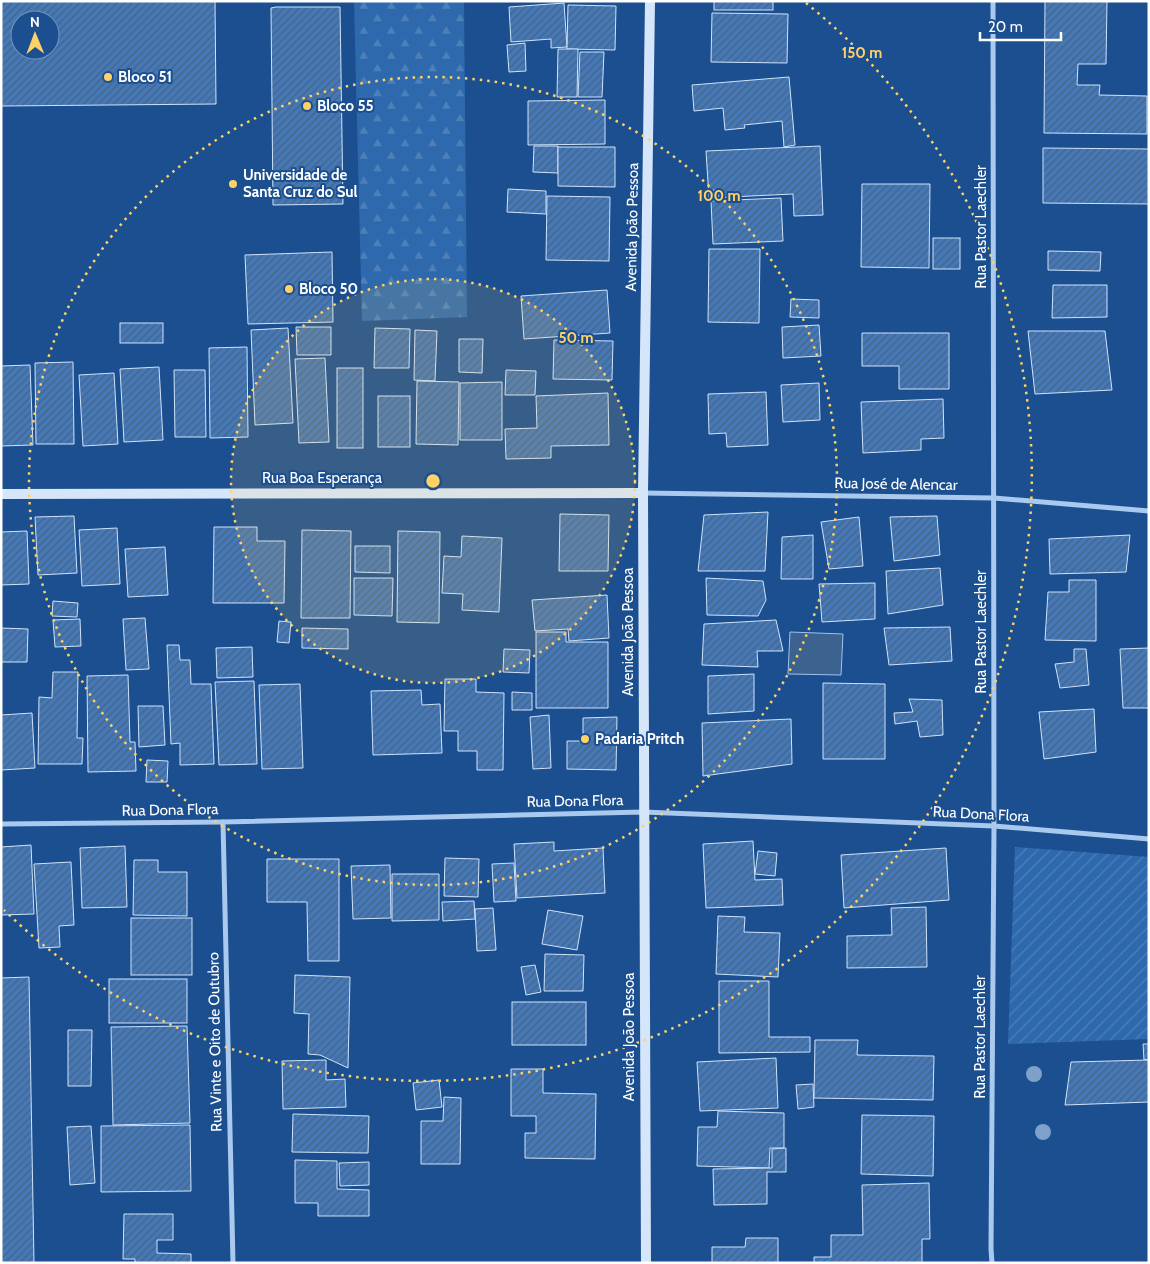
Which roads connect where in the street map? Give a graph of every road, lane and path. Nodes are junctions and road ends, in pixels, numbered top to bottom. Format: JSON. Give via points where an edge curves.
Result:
{"nodes":[{"id":1,"x":650,"y":1,"type":"edge"},
{"id":2,"x":993,"y":1,"type":"edge"},
{"id":3,"x":643,"y":493,"type":"junction"},
{"id":4,"x":1,"y":494,"type":"edge"},
{"id":5,"x":994,"y":498,"type":"junction"},
{"id":6,"x":1149,"y":511,"type":"edge"},
{"id":7,"x":643,"y":812,"type":"junction"},
{"id":8,"x":222,"y":822,"type":"junction"},
{"id":9,"x":1,"y":824,"type":"edge"},
{"id":10,"x":994,"y":826,"type":"junction"},
{"id":11,"x":1149,"y":839,"type":"edge"},
{"id":12,"x":233,"y":1263,"type":"edge"},
{"id":13,"x":646,"y":1263,"type":"edge"},
{"id":14,"x":992,"y":1263,"type":"edge"}],
"edges":[{"from":1,"to":3,"type":"street","name":"Avenida João Pessoa"},
{"from":2,"to":5,"type":"street","name":"Rua Pastor Laechler"},
{"from":3,"to":4,"type":"street","name":"Rua Boa Esperança"},
{"from":3,"to":5,"type":"street","name":"Rua José de Alencar"},
{"from":3,"to":7,"type":"street","name":"Avenida João Pessoa"},
{"from":5,"to":6,"type":"street","name":"Rua José de Alencar"},
{"from":5,"to":10,"type":"street","name":"Rua Pastor Laechler"},
{"from":7,"to":8,"type":"street","name":"Rua Dona Flora"},
{"from":7,"to":10,"type":"street","name":"Rua Dona Flora"},
{"from":7,"to":13,"type":"street","name":"Avenida João Pessoa"},
{"from":8,"to":9,"type":"street","name":"Rua Dona Flora"},
{"from":8,"to":12,"type":"street","name":"Rua Vinte e Oito de Outubro"},
{"from":10,"to":11,"type":"street","name":"Rua Dona Flora"},
{"from":10,"to":14,"type":"street","name":"Rua Pastor Laechler"}]}
